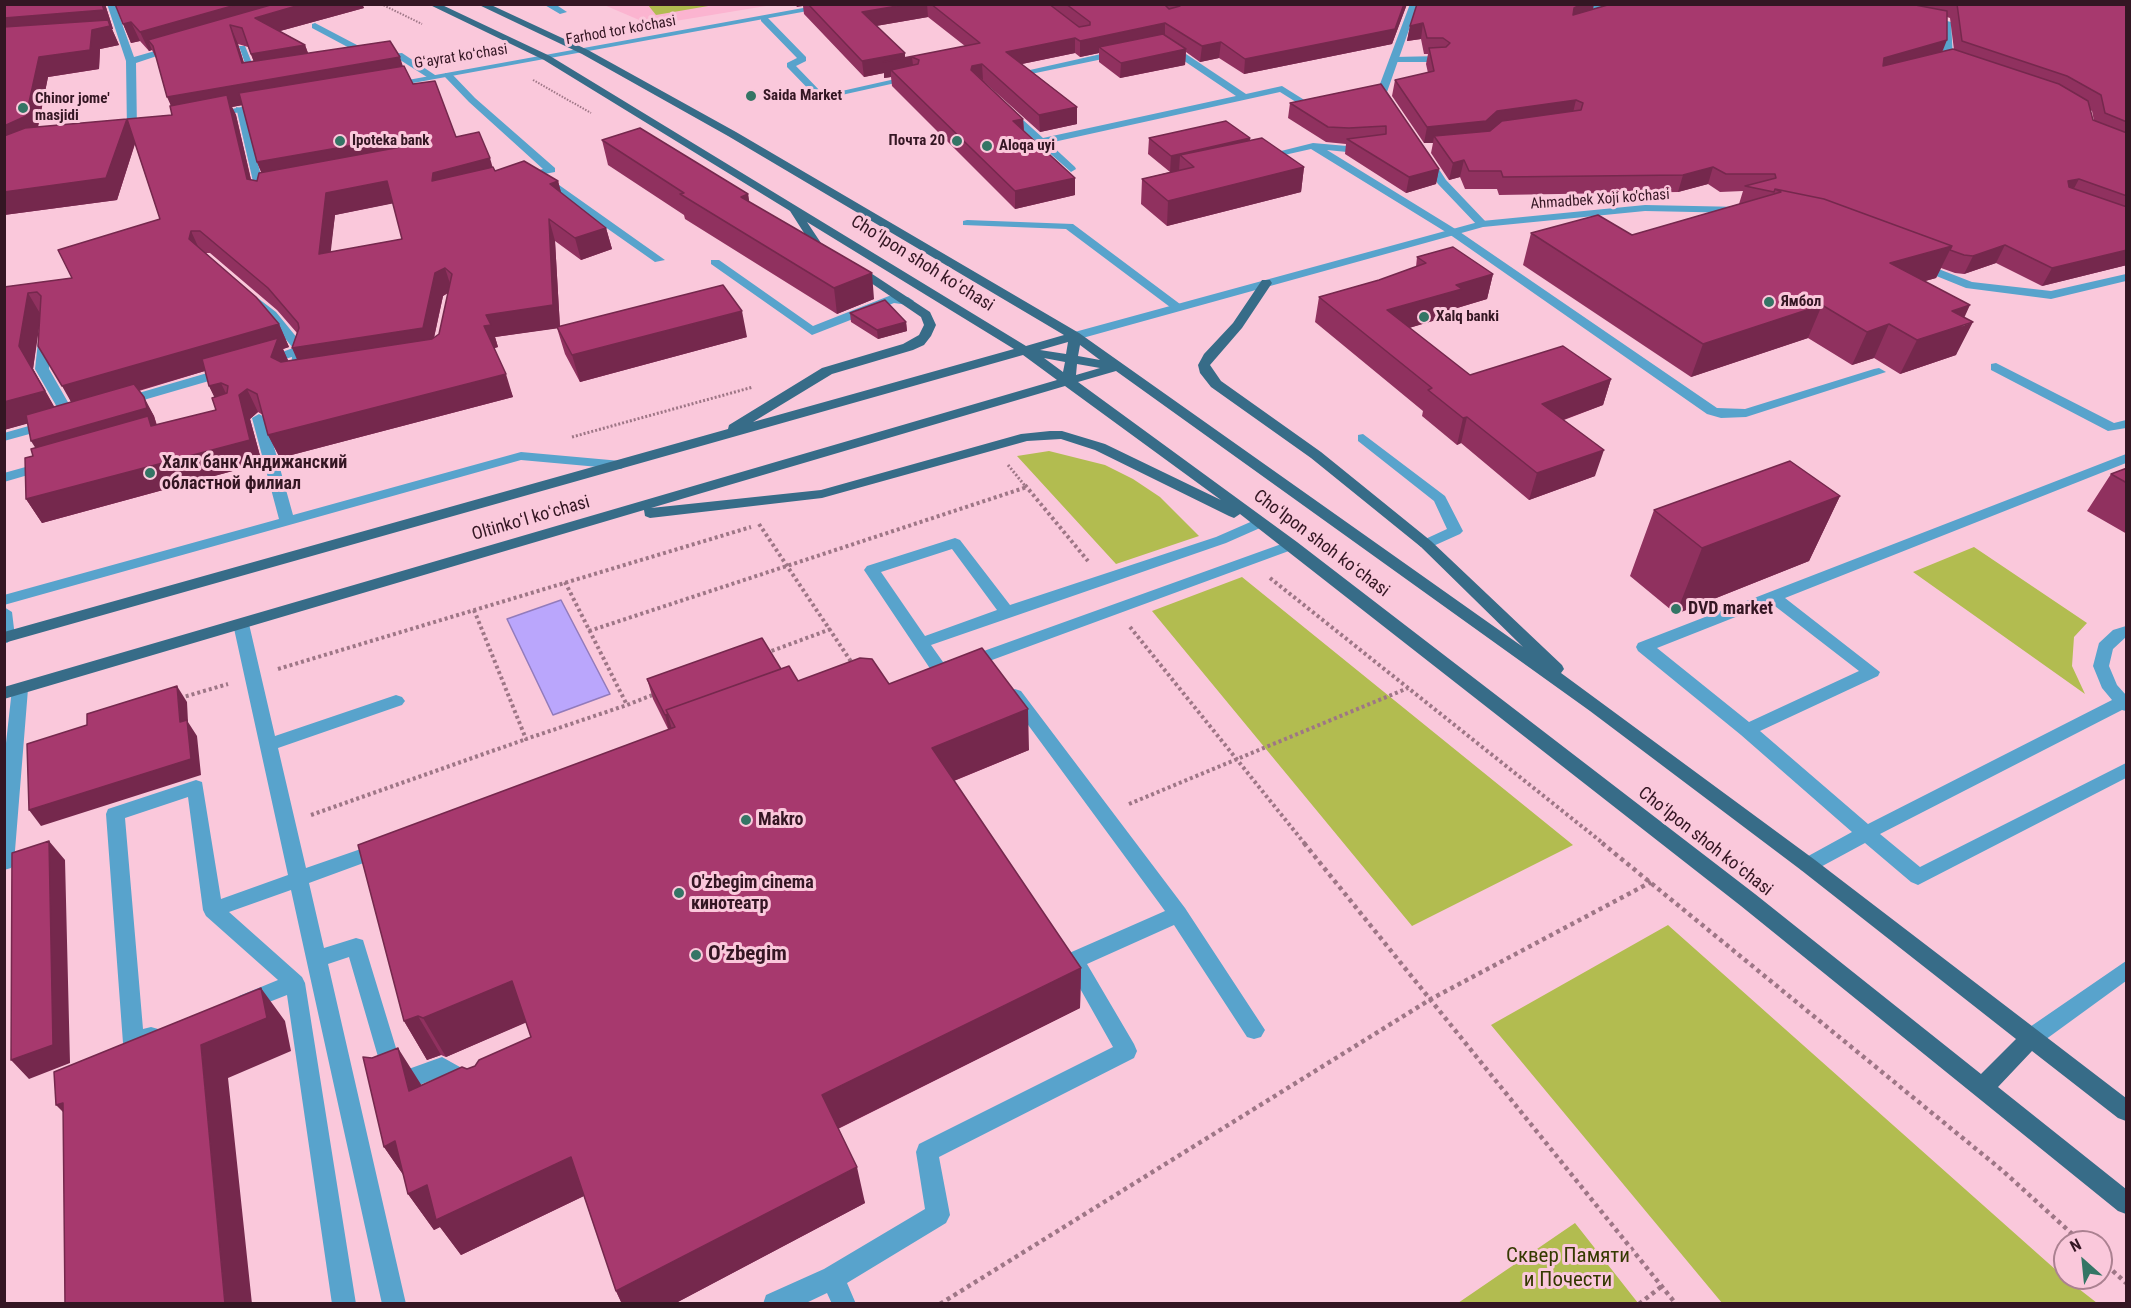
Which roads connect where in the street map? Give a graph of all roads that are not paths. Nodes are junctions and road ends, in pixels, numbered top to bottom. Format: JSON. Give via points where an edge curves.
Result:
{"nodes":[{"id":1,"x":111,"y":4,"type":"edge"},
{"id":2,"x":432,"y":4,"type":"edge"},
{"id":3,"x":481,"y":4,"type":"edge"},
{"id":4,"x":547,"y":4,"type":"edge"},
{"id":5,"x":842,"y":4,"type":"edge"},
{"id":6,"x":1414,"y":4,"type":"edge"},
{"id":7,"x":1604,"y":4,"type":"edge"},
{"id":8,"x":563,"y":12,"type":"dead end"},
{"id":9,"x":764,"y":19,"type":"junction"},
{"id":10,"x":1935,"y":20,"type":"edge"},
{"id":11,"x":1584,"y":23,"type":"edge"},
{"id":12,"x":315,"y":26,"type":"dead end"},
{"id":13,"x":120,"y":33,"type":"junction"},
{"id":14,"x":109,"y":34,"type":"edge"},
{"id":15,"x":185,"y":46,"type":"edge"},
{"id":16,"x":1154,"y":46,"type":"edge"},
{"id":17,"x":242,"y":48,"type":"edge"},
{"id":18,"x":585,"y":51,"type":"junction"},
{"id":19,"x":1131,"y":51,"type":"edge"},
{"id":20,"x":375,"y":58,"type":"junction"},
{"id":21,"x":547,"y":58,"type":"junction"},
{"id":22,"x":1440,"y":59,"type":"edge"},
{"id":23,"x":1394,"y":60,"type":"junction"},
{"id":24,"x":1937,"y":60,"type":"edge"},
{"id":25,"x":1948,"y":60,"type":"junction"},
{"id":26,"x":131,"y":61,"type":"junction"},
{"id":27,"x":353,"y":62,"type":"edge"},
{"id":28,"x":1970,"y":68,"type":"edge"},
{"id":29,"x":1026,"y":72,"type":"edge"},
{"id":30,"x":448,"y":75,"type":"junction"},
{"id":31,"x":265,"y":77,"type":"edge"},
{"id":32,"x":433,"y":77,"type":"junction"},
{"id":33,"x":914,"y":78,"type":"edge"},
{"id":34,"x":376,"y":87,"type":"edge"},
{"id":35,"x":1244,"y":97,"type":"junction"},
{"id":36,"x":1338,"y":99,"type":"edge"},
{"id":37,"x":273,"y":104,"type":"edge"},
{"id":38,"x":1001,"y":106,"type":"edge"},
{"id":39,"x":239,"y":109,"type":"junction"},
{"id":40,"x":1395,"y":111,"type":"edge"},
{"id":41,"x":207,"y":116,"type":"edge"},
{"id":42,"x":120,"y":132,"type":"edge"},
{"id":43,"x":1041,"y":142,"type":"junction"},
{"id":44,"x":1378,"y":145,"type":"edge"},
{"id":45,"x":1312,"y":146,"type":"junction"},
{"id":46,"x":1426,"y":148,"type":"edge"},
{"id":47,"x":1247,"y":160,"type":"edge"},
{"id":48,"x":1071,"y":169,"type":"dead end"},
{"id":49,"x":551,"y":170,"type":"junction"},
{"id":50,"x":508,"y":181,"type":"edge"},
{"id":51,"x":272,"y":188,"type":"edge"},
{"id":52,"x":792,"y":206,"type":"junction"},
{"id":53,"x":1754,"y":212,"type":"edge"},
{"id":54,"x":968,"y":223,"type":"dead end"},
{"id":55,"x":1482,"y":224,"type":"junction"},
{"id":56,"x":1453,"y":232,"type":"junction"},
{"id":57,"x":1903,"y":259,"type":"edge"},
{"id":58,"x":659,"y":260,"type":"dead end"},
{"id":59,"x":715,"y":261,"type":"dead end"},
{"id":60,"x":2127,"y":278,"type":"edge"},
{"id":61,"x":1266,"y":283,"type":"junction"},
{"id":62,"x":247,"y":293,"type":"edge"},
{"id":63,"x":908,"y":301,"type":"junction"},
{"id":64,"x":1178,"y":307,"type":"junction"},
{"id":65,"x":46,"y":320,"type":"edge"},
{"id":66,"x":1075,"y":336,"type":"junction"},
{"id":67,"x":301,"y":350,"type":"junction"},
{"id":68,"x":1026,"y":351,"type":"junction"},
{"id":69,"x":1071,"y":359,"type":"junction"},
{"id":70,"x":1116,"y":367,"type":"junction"},
{"id":71,"x":1996,"y":367,"type":"dead end"},
{"id":72,"x":1879,"y":372,"type":"dead end"},
{"id":73,"x":291,"y":379,"type":"edge"},
{"id":74,"x":1068,"y":383,"type":"junction"},
{"id":75,"x":114,"y":405,"type":"edge"},
{"id":76,"x":259,"y":418,"type":"edge"},
{"id":77,"x":2127,"y":424,"type":"edge"},
{"id":78,"x":4,"y":437,"type":"edge"},
{"id":79,"x":721,"y":437,"type":"junction"},
{"id":80,"x":1363,"y":438,"type":"dead end"},
{"id":81,"x":2127,"y":459,"type":"edge"},
{"id":82,"x":61,"y":461,"type":"edge"},
{"id":83,"x":621,"y":465,"type":"junction"},
{"id":84,"x":4,"y":478,"type":"edge"},
{"id":85,"x":610,"y":517,"type":"junction"},
{"id":86,"x":287,"y":521,"type":"junction"},
{"id":87,"x":1255,"y":525,"type":"junction"},
{"id":88,"x":1426,"y":544,"type":"junction"},
{"id":89,"x":1292,"y":545,"type":"junction"},
{"id":90,"x":1773,"y":597,"type":"junction"},
{"id":91,"x":4,"y":600,"type":"edge"},
{"id":92,"x":4,"y":612,"type":"edge"},
{"id":93,"x":1007,"y":612,"type":"junction"},
{"id":94,"x":241,"y":624,"type":"junction"},
{"id":95,"x":2127,"y":632,"type":"edge"},
{"id":96,"x":6,"y":637,"type":"edge"},
{"id":97,"x":921,"y":643,"type":"junction"},
{"id":98,"x":986,"y":656,"type":"junction"},
{"id":99,"x":939,"y":669,"type":"junction"},
{"id":100,"x":917,"y":677,"type":"edge"},
{"id":101,"x":12,"y":691,"type":"edge"},
{"id":102,"x":396,"y":701,"type":"dead end"},
{"id":103,"x":2125,"y":704,"type":"edge"},
{"id":104,"x":1596,"y":707,"type":"junction"},
{"id":105,"x":1747,"y":730,"type":"junction"},
{"id":106,"x":267,"y":745,"type":"junction"},
{"id":107,"x":2127,"y":770,"type":"edge"},
{"id":108,"x":8,"y":799,"type":"edge"},
{"id":109,"x":1866,"y":833,"type":"junction"},
{"id":110,"x":399,"y":843,"type":"edge"},
{"id":111,"x":4,"y":863,"type":"edge"},
{"id":112,"x":1808,"y":865,"type":"junction"},
{"id":113,"x":297,"y":880,"type":"junction"},
{"id":114,"x":213,"y":910,"type":"junction"},
{"id":115,"x":1178,"y":914,"type":"junction"},
{"id":116,"x":1062,"y":942,"type":"edge"},
{"id":117,"x":315,"y":959,"type":"junction"},
{"id":118,"x":1074,"y":960,"type":"junction"},
{"id":119,"x":2127,"y":970,"type":"edge"},
{"id":120,"x":295,"y":983,"type":"junction"},
{"id":121,"x":231,"y":1007,"type":"edge"},
{"id":122,"x":1254,"y":1030,"type":"dead end"},
{"id":123,"x":166,"y":1031,"type":"edge"},
{"id":124,"x":2031,"y":1038,"type":"junction"},
{"id":125,"x":1982,"y":1088,"type":"junction"},
{"id":126,"x":488,"y":1095,"type":"edge"},
{"id":127,"x":2127,"y":1111,"type":"edge"},
{"id":128,"x":2127,"y":1203,"type":"edge"},
{"id":129,"x":833,"y":1278,"type":"junction"},
{"id":130,"x":344,"y":1304,"type":"edge"},
{"id":131,"x":393,"y":1304,"type":"edge"},
{"id":132,"x":775,"y":1304,"type":"edge"},
{"id":133,"x":844,"y":1304,"type":"edge"}],
"edges":[{"from":1,"to":13,"type":"street"},
{"from":2,"to":21,"type":"main road","name":"Choʻlpon shoh koʻchasi"},
{"from":3,"to":18,"type":"main road","name":"Choʻlpon shoh koʻchasi"},
{"from":4,"to":8,"type":"street"},
{"from":5,"to":9,"type":"street","name":"Farhod tor ko'chasi"},
{"from":6,"to":23,"type":"street"},
{"from":7,"to":11,"type":"street","via":[[1592,10],[1605,15]]},
{"from":9,"to":18,"type":"street","name":"Farhod tor ko'chasi"},
{"from":9,"to":33,"type":"street","via":[[803,59],[790,65],[822,98]]},
{"from":10,"to":25,"type":"street","via":[[1947,21]]},
{"from":12,"to":20,"type":"street"},
{"from":13,"to":14,"type":"street"},
{"from":13,"to":26,"type":"street"},
{"from":15,"to":26,"type":"street"},
{"from":16,"to":35,"type":"street","via":[[1166,44]]},
{"from":17,"to":31,"type":"street","via":[[254,79]]},
{"from":18,"to":21,"type":"street","name":"Farhod tor ko'chasi"},
{"from":18,"to":66,"type":"main road","name":"Choʻlpon shoh koʻchasi"},
{"from":19,"to":29,"type":"street"},
{"from":20,"to":27,"type":"street"},
{"from":20,"to":32,"type":"street","via":[[399,55]]},
{"from":21,"to":30,"type":"street","name":"Gʻayrat koʻchasi"},
{"from":21,"to":52,"type":"main road","name":"Choʻlpon shoh koʻchasi"},
{"from":22,"to":23,"type":"street"},
{"from":23,"to":40,"type":"street","via":[[1376,93]]},
{"from":24,"to":25,"type":"street"},
{"from":25,"to":28,"type":"street"},
{"from":26,"to":42,"type":"street","via":[[137,130]]},
{"from":30,"to":32,"type":"street","name":"Gʻayrat koʻchasi"},
{"from":30,"to":49,"type":"street"},
{"from":32,"to":34,"type":"street","name":"Gʻayrat koʻchasi"},
{"from":35,"to":36,"type":"street","via":[[1282,89],[1304,104]]},
{"from":35,"to":43,"type":"street"},
{"from":37,"to":39,"type":"street"},
{"from":38,"to":43,"type":"street"},
{"from":39,"to":41,"type":"street"},
{"from":39,"to":51,"type":"street","via":[[261,194]]},
{"from":43,"to":48,"type":"street"},
{"from":44,"to":45,"type":"street","via":[[1347,149]]},
{"from":45,"to":47,"type":"street"},
{"from":45,"to":56,"type":"street"},
{"from":46,"to":55,"type":"street","via":[[1442,182]]},
{"from":49,"to":50,"type":"street"},
{"from":49,"to":58,"type":"street","via":[[547,184]]},
{"from":52,"to":63,"type":"main road","via":[[817,245]]},
{"from":52,"to":68,"type":"main road","name":"Choʻlpon shoh koʻchasi"},
{"from":53,"to":55,"type":"street","name":"Ahmadbek Xoji ko'chasi","via":[[1645,208]]},
{"from":54,"to":64,"type":"street","via":[[1069,226]]},
{"from":55,"to":56,"type":"street","name":"Ahmadbek Xoji ko'chasi"},
{"from":56,"to":61,"type":"street","name":"Ahmadbek Xoji ko'chasi"},
{"from":56,"to":72,"type":"street","via":[[1721,414],[1746,413]]},
{"from":57,"to":60,"type":"street","via":[[1970,285],[2051,296]]},
{"from":59,"to":63,"type":"street","via":[[812,332],[893,299]]},
{"from":61,"to":64,"type":"street","name":"Ahmadbek Xoji ko'chasi"},
{"from":61,"to":88,"type":"main road","via":[[1238,325],[1209,357],[1204,365],[1207,373],[1225,391],[1316,455]]},
{"from":62,"to":67,"type":"street","via":[[272,315]]},
{"from":63,"to":79,"type":"main road","via":[[929,320],[929,330],[920,342],[828,371]]},
{"from":64,"to":66,"type":"street","name":"Ahmadbek Xoji ko'chasi"},
{"from":65,"to":78,"type":"street","via":[[42,369],[76,417]]},
{"from":66,"to":68,"type":"main road","name":"Oltinkoʻl koʻchasi"},
{"from":66,"to":69,"type":"main road"},
{"from":66,"to":70,"type":"main road","name":"Choʻlpon shoh koʻchasi"},
{"from":67,"to":73,"type":"street"},
{"from":67,"to":75,"type":"street"},
{"from":68,"to":69,"type":"main road"},
{"from":68,"to":74,"type":"main road","name":"Choʻlpon shoh koʻchasi"},
{"from":68,"to":79,"type":"main road","name":"Oltinkoʻl koʻchasi"},
{"from":69,"to":70,"type":"main road"},
{"from":69,"to":74,"type":"main road"},
{"from":70,"to":74,"type":"main road","name":"Oltinkoʻl koʻchasi"},
{"from":70,"to":104,"type":"main road","name":"Choʻlpon shoh koʻchasi"},
{"from":71,"to":77,"type":"street","via":[[2113,428]]},
{"from":74,"to":85,"type":"main road","name":"Oltinkoʻl koʻchasi"},
{"from":74,"to":89,"type":"main road","name":"Choʻlpon shoh koʻchasi"},
{"from":76,"to":86,"type":"street"},
{"from":79,"to":83,"type":"main road","name":"Oltinkoʻl koʻchasi"},
{"from":80,"to":88,"type":"street","via":[[1440,500],[1455,531]]},
{"from":81,"to":90,"type":"street"},
{"from":82,"to":84,"type":"street"},
{"from":83,"to":86,"type":"street","via":[[521,456]]},
{"from":83,"to":96,"type":"main road","name":"Oltinkoʻl koʻchasi"},
{"from":85,"to":87,"type":"main road","via":[[822,494],[1026,437],[1062,435],[1100,447],[1173,481]]},
{"from":85,"to":94,"type":"main road","name":"Oltinkoʻl koʻchasi"},
{"from":86,"to":91,"type":"street"},
{"from":87,"to":89,"type":"main road"},
{"from":87,"to":93,"type":"street"},
{"from":88,"to":104,"type":"main road"},
{"from":89,"to":98,"type":"street"},
{"from":89,"to":125,"type":"main road","name":"Choʻlpon shoh koʻchasi","via":[[1748,900]]},
{"from":90,"to":105,"type":"street","via":[[1872,672]]},
{"from":90,"to":105,"type":"street","via":[[1644,647]]},
{"from":92,"to":96,"type":"street"},
{"from":93,"to":97,"type":"street"},
{"from":93,"to":97,"type":"street","via":[[955,543],[872,570]]},
{"from":94,"to":101,"type":"main road","name":"Oltinkoʻl koʻchasi"},
{"from":94,"to":106,"type":"street"},
{"from":95,"to":103,"type":"street","via":[[2105,647],[2101,666],[2110,688]]},
{"from":97,"to":99,"type":"street"},
{"from":98,"to":99,"type":"street"},
{"from":98,"to":115,"type":"street"},
{"from":99,"to":100,"type":"street"},
{"from":101,"to":108,"type":"street"},
{"from":102,"to":106,"type":"street"},
{"from":103,"to":109,"type":"street"},
{"from":104,"to":112,"type":"main road","name":"Choʻlpon shoh koʻchasi"},
{"from":105,"to":109,"type":"street"},
{"from":106,"to":113,"type":"street"},
{"from":107,"to":109,"type":"street","via":[[1918,877]]},
{"from":108,"to":111,"type":"street"},
{"from":109,"to":112,"type":"street"},
{"from":110,"to":113,"type":"street"},
{"from":112,"to":124,"type":"main road","name":"Choʻlpon shoh koʻchasi"},
{"from":113,"to":114,"type":"street"},
{"from":113,"to":117,"type":"street"},
{"from":114,"to":120,"type":"street"},
{"from":114,"to":123,"type":"street","via":[[196,787],[116,814],[134,1043]]},
{"from":115,"to":118,"type":"street"},
{"from":115,"to":122,"type":"street"},
{"from":116,"to":118,"type":"street"},
{"from":117,"to":126,"type":"street","via":[[356,946],[396,1084],[442,1067]]},
{"from":117,"to":131,"type":"street"},
{"from":118,"to":129,"type":"street","via":[[1126,1051],[927,1152],[938,1215]]},
{"from":119,"to":124,"type":"street"},
{"from":120,"to":121,"type":"street"},
{"from":120,"to":130,"type":"street"},
{"from":124,"to":125,"type":"main road"},
{"from":124,"to":127,"type":"main road","name":"Choʻlpon shoh koʻchasi"},
{"from":125,"to":128,"type":"main road","name":"Choʻlpon shoh koʻchasi"},
{"from":129,"to":132,"type":"street"},
{"from":129,"to":133,"type":"street"}]}
